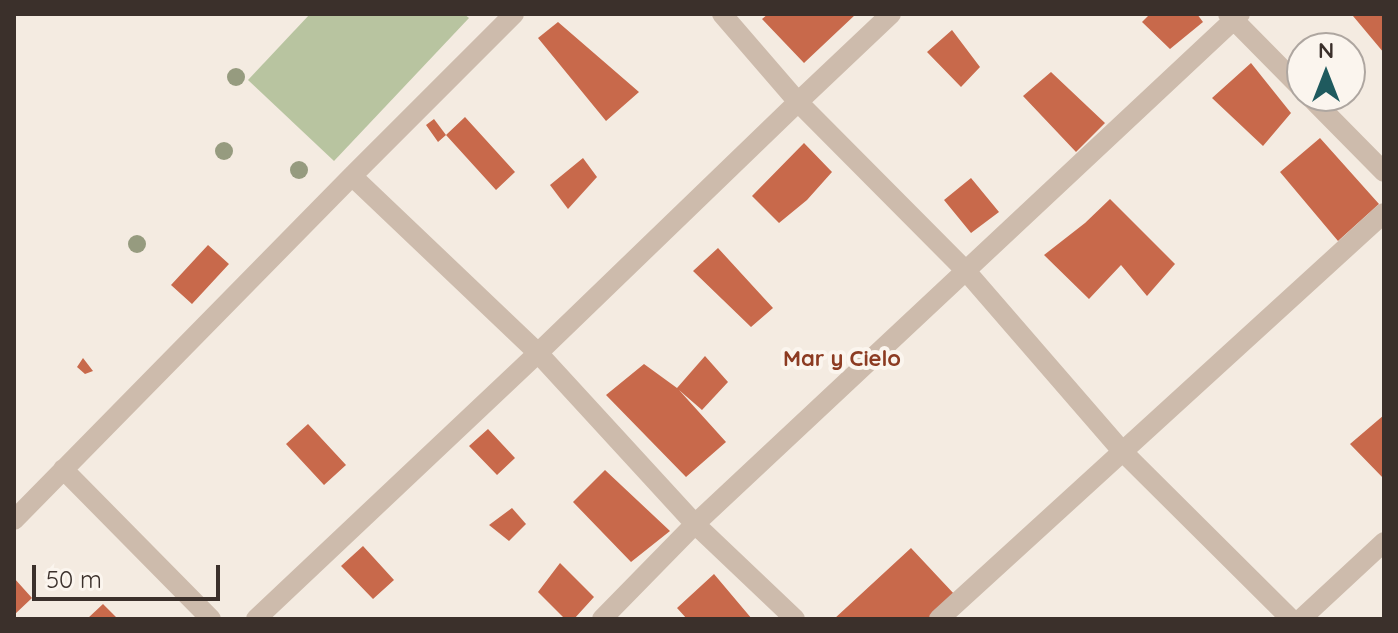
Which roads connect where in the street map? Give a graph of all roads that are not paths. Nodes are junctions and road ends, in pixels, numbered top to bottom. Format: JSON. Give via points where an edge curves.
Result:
{"nodes":[{"id":1,"x":514,"y":14,"type":"edge"},
{"id":2,"x":722,"y":14,"type":"edge"},
{"id":3,"x":891,"y":14,"type":"edge"},
{"id":4,"x":1234,"y":16,"type":"edge"},
{"id":5,"x":1286,"y":72,"type":"edge"},
{"id":6,"x":798,"y":102,"type":"junction"},
{"id":7,"x":1325,"y":112,"type":"edge"},
{"id":8,"x":1384,"y":172,"type":"edge"},
{"id":9,"x":352,"y":176,"type":"junction"},
{"id":10,"x":1384,"y":213,"type":"edge"},
{"id":11,"x":966,"y":271,"type":"junction"},
{"id":12,"x":538,"y":353,"type":"junction"},
{"id":13,"x":1122,"y":451,"type":"junction"},
{"id":14,"x":63,"y":469,"type":"junction"},
{"id":15,"x":14,"y":520,"type":"edge"},
{"id":16,"x":695,"y":524,"type":"junction"},
{"id":17,"x":1384,"y":542,"type":"edge"},
{"id":18,"x":1302,"y":618,"type":"edge"},
{"id":19,"x":211,"y":619,"type":"edge"},
{"id":20,"x":256,"y":619,"type":"edge"},
{"id":21,"x":602,"y":619,"type":"edge"},
{"id":22,"x":795,"y":619,"type":"edge"},
{"id":23,"x":939,"y":619,"type":"edge"}],
"edges":[{"from":1,"to":9,"type":"street"},
{"from":2,"to":6,"type":"street"},
{"from":3,"to":6,"type":"street"},
{"from":4,"to":5,"type":"street"},
{"from":4,"to":11,"type":"street"},
{"from":6,"to":11,"type":"street"},
{"from":6,"to":12,"type":"street"},
{"from":7,"to":8,"type":"street"},
{"from":9,"to":12,"type":"street"},
{"from":9,"to":14,"type":"street"},
{"from":10,"to":13,"type":"street"},
{"from":11,"to":13,"type":"street"},
{"from":11,"to":16,"type":"street"},
{"from":12,"to":16,"type":"street"},
{"from":12,"to":20,"type":"street"},
{"from":13,"to":18,"type":"street"},
{"from":13,"to":23,"type":"street"},
{"from":14,"to":15,"type":"street"},
{"from":14,"to":19,"type":"street"},
{"from":16,"to":21,"type":"street"},
{"from":16,"to":22,"type":"street"},
{"from":17,"to":18,"type":"street"}]}
